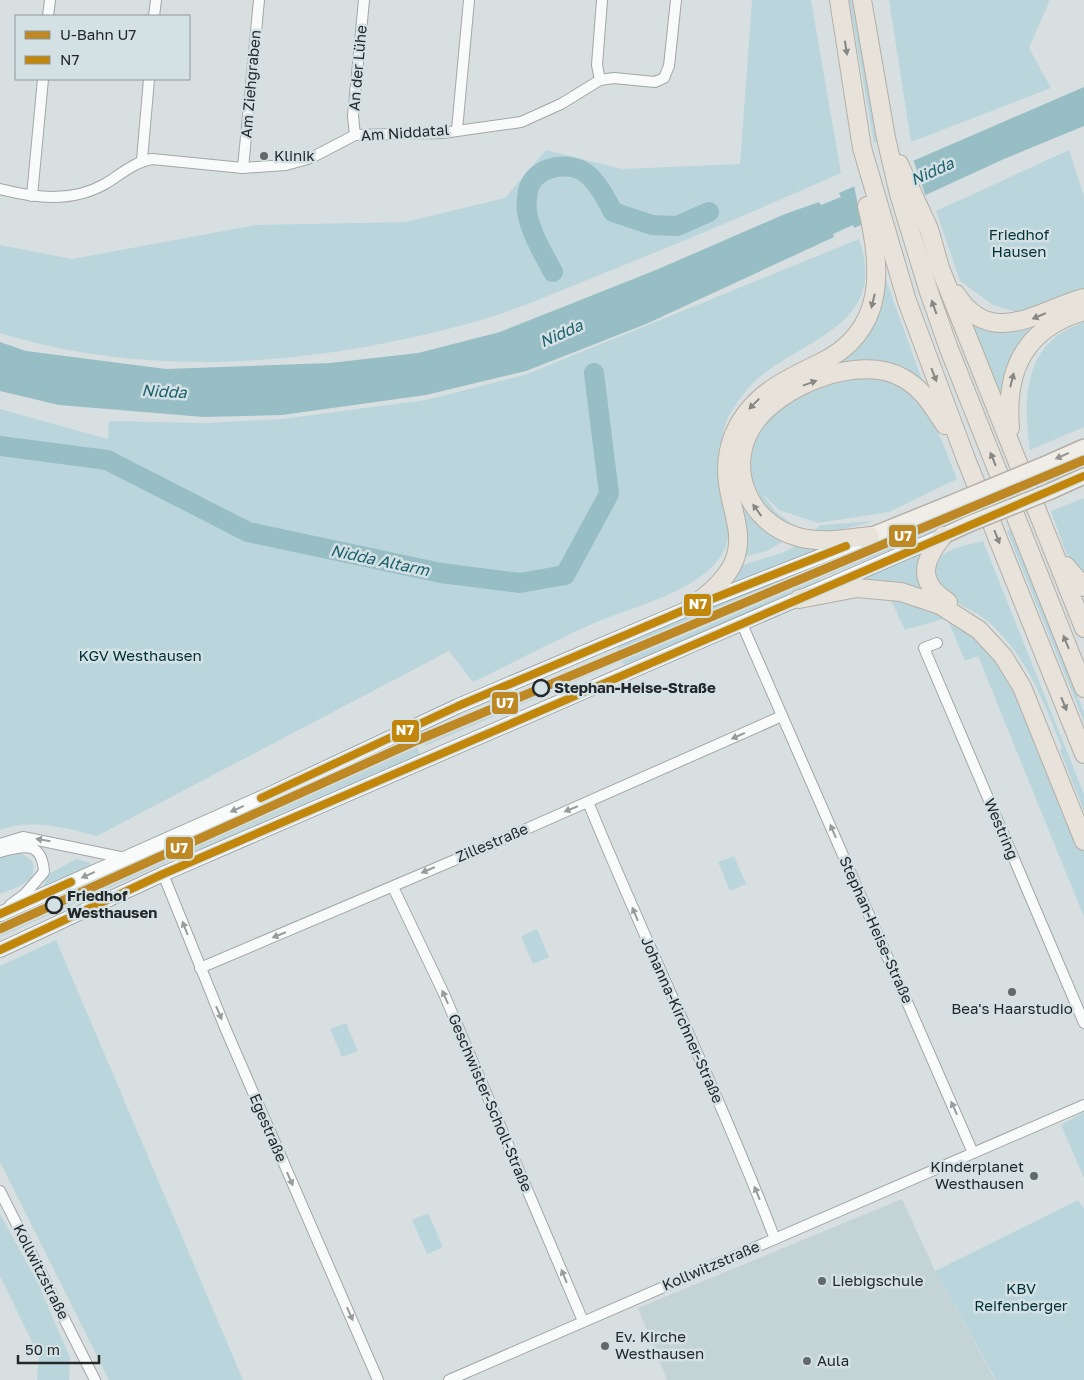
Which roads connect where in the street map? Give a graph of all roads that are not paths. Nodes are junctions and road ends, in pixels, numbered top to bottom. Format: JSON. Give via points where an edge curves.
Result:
{"nodes":[{"id":1,"x":50,"y":0,"type":"edge"},
{"id":2,"x":156,"y":0,"type":"edge"},
{"id":3,"x":259,"y":0,"type":"edge"},
{"id":4,"x":364,"y":0,"type":"edge"},
{"id":5,"x":469,"y":0,"type":"edge"},
{"id":6,"x":602,"y":0,"type":"edge"},
{"id":7,"x":676,"y":0,"type":"edge"},
{"id":8,"x":839,"y":0,"type":"edge"},
{"id":9,"x":862,"y":0,"type":"edge"},
{"id":10,"x":48,"y":15,"type":"edge"},
{"id":11,"x":154,"y":15,"type":"edge"},
{"id":12,"x":43,"y":80,"type":"edge"},
{"id":13,"x":149,"y":80,"type":"edge"},
{"id":14,"x":600,"y":80,"type":"junction"},
{"id":15,"x":457,"y":130,"type":"junction"},
{"id":16,"x":355,"y":135,"type":"junction"},
{"id":17,"x":886,"y":138,"type":"junction"},
{"id":18,"x":142,"y":160,"type":"junction"},
{"id":19,"x":243,"y":168,"type":"junction"},
{"id":20,"x":0,"y":189,"type":"edge"},
{"id":21,"x":32,"y":196,"type":"junction"},
{"id":22,"x":883,"y":249,"type":"junction"},
{"id":23,"x":940,"y":268,"type":"junction"},
{"id":24,"x":1084,"y":298,"type":"edge"},
{"id":25,"x":1084,"y":311,"type":"edge"},
{"id":26,"x":1012,"y":446,"type":"junction"},
{"id":27,"x":1084,"y":447,"type":"edge"},
{"id":28,"x":966,"y":459,"type":"junction"},
{"id":29,"x":1084,"y":476,"type":"edge"},
{"id":30,"x":1048,"y":535,"type":"junction"},
{"id":31,"x":870,"y":536,"type":"junction"},
{"id":32,"x":944,"y":536,"type":"junction"},
{"id":33,"x":1084,"y":587,"type":"edge"},
{"id":34,"x":799,"y":600,"type":"junction"},
{"id":35,"x":689,"y":608,"type":"junction"},
{"id":36,"x":742,"y":624,"type":"junction"},
{"id":37,"x":1084,"y":628,"type":"edge"},
{"id":38,"x":937,"y":642,"type":"dead end"},
{"id":39,"x":1084,"y":688,"type":"edge"},
{"id":40,"x":782,"y":716,"type":"junction"},
{"id":41,"x":1084,"y":754,"type":"edge"},
{"id":42,"x":588,"y":802,"type":"junction"},
{"id":43,"x":1084,"y":826,"type":"edge"},
{"id":44,"x":1084,"y":841,"type":"edge"},
{"id":45,"x":0,"y":844,"type":"edge"},
{"id":46,"x":0,"y":852,"type":"edge"},
{"id":47,"x":125,"y":858,"type":"junction"},
{"id":48,"x":163,"y":874,"type":"junction"},
{"id":49,"x":393,"y":887,"type":"junction"},
{"id":50,"x":0,"y":913,"type":"edge"},
{"id":51,"x":0,"y":950,"type":"edge"},
{"id":52,"x":200,"y":968,"type":"junction"},
{"id":53,"x":1084,"y":1023,"type":"edge"},
{"id":54,"x":1084,"y":1105,"type":"edge"},
{"id":55,"x":973,"y":1153,"type":"junction"},
{"id":56,"x":0,"y":1191,"type":"edge"},
{"id":57,"x":775,"y":1239,"type":"junction"},
{"id":58,"x":583,"y":1320,"type":"junction"},
{"id":59,"x":95,"y":1380,"type":"edge"},
{"id":60,"x":378,"y":1380,"type":"edge"},
{"id":61,"x":449,"y":1380,"type":"edge"}],
"edges":[{"from":1,"to":10,"type":"street"},
{"from":2,"to":11,"type":"street"},
{"from":3,"to":19,"type":"street","name":"Am Ziehgraben"},
{"from":4,"to":16,"type":"street","name":"An der Lühe","via":[[353,116]]},
{"from":5,"to":15,"type":"street"},
{"from":6,"to":14,"type":"street","via":[[597,65]]},
{"from":7,"to":14,"type":"street","name":"Am Niddatal","via":[[669,66],[664,78],[655,82],[614,78]]},
{"from":8,"to":22,"type":"highway","one_way":true,"via":[[862,148],[862,187]]},
{"from":9,"to":17,"type":"highway"},
{"from":12,"to":21,"type":"street"},
{"from":13,"to":18,"type":"street"},
{"from":14,"to":15,"type":"street","name":"Am Niddatal","via":[[554,108],[521,122]]},
{"from":15,"to":16,"type":"street","name":"Am Niddatal"},
{"from":16,"to":19,"type":"street","name":"Am Niddatal","via":[[311,158],[286,165]]},
{"from":17,"to":23,"type":"highway","via":[[913,192]]},
{"from":39,"to":17,"type":"highway","one_way":true,"via":[[950,349],[911,237]]},
{"from":18,"to":19,"type":"street","name":"Am Niddatal","via":[[152,158]]},
{"from":18,"to":21,"type":"street","via":[[103,185],[75,195],[56,198]]},
{"from":20,"to":21,"type":"street"},
{"from":22,"to":28,"type":"highway","one_way":true},
{"from":22,"to":35,"type":"highway","one_way":true,"via":[[874,300],[854,338],[833,356],[775,385],[740,422],[729,451],[728,471],[738,521],[735,558],[720,584]]},
{"from":24,"to":23,"type":"highway","one_way":true,"via":[[1022,322],[998,323],[980,317],[966,307]]},
{"from":23,"to":26,"type":"highway"},
{"from":26,"to":25,"type":"highway","one_way":true,"via":[[1009,396],[1020,356],[1048,328]]},
{"from":26,"to":30,"type":"highway"},
{"from":27,"to":31,"type":"main road","one_way":true,"bridge":true},
{"from":31,"to":28,"type":"highway","one_way":true,"via":[[815,540],[796,537],[776,529],[755,509],[746,494],[741,462],[744,444],[764,412],[802,386],[835,374],[868,369],[887,371],[923,393]]},
{"from":28,"to":41,"type":"highway","one_way":true},
{"from":29,"to":32,"type":"main road","bridge":true},
{"from":30,"to":33,"type":"highway","via":[[1071,574]]},
{"from":30,"to":37,"type":"highway"},
{"from":31,"to":35,"type":"main road"},
{"from":32,"to":34,"type":"main road"},
{"from":32,"to":43,"type":"highway","via":[[926,565],[929,586],[983,626],[1018,668]]},
{"from":34,"to":36,"type":"main road"},
{"from":34,"to":44,"type":"highway","via":[[857,588],[901,592],[940,605],[979,630],[1003,656],[1022,686]]},
{"from":35,"to":47,"type":"main road","one_way":true,"via":[[458,706]]},
{"from":36,"to":40,"type":"street","name":"Stephan-Heise-Straße"},
{"from":36,"to":48,"type":"main road"},
{"from":38,"to":53,"type":"street","name":"Westring","via":[[924,648]]},
{"from":40,"to":42,"type":"street","name":"Zillestraße","one_way":true},
{"from":55,"to":40,"type":"street","name":"Stephan-Heise-Straße","one_way":true},
{"from":42,"to":49,"type":"street","name":"Zillestraße","one_way":true},
{"from":57,"to":42,"type":"street","name":"Johanna-Kirchner-Straße","one_way":true},
{"from":47,"to":45,"type":"street","one_way":true,"via":[[23,837]]},
{"from":46,"to":50,"type":"street","via":[[21,846],[31,848],[39,853],[44,872]]},
{"from":47,"to":50,"type":"main road","one_way":true},
{"from":48,"to":51,"type":"main road"},
{"from":52,"to":48,"type":"street","name":"Egestraße","one_way":true},
{"from":49,"to":52,"type":"street","name":"Zillestraße","one_way":true},
{"from":58,"to":49,"type":"street","name":"Geschwister-Scholl-Straße","one_way":true,"via":[[444,994]]},
{"from":52,"to":60,"type":"street","name":"Egestraße","one_way":true},
{"from":54,"to":55,"type":"street"},
{"from":55,"to":57,"type":"street","name":"Kollwitzstraße"},
{"from":56,"to":59,"type":"street","name":"Kollwitzstraße"},
{"from":57,"to":58,"type":"street","name":"Kollwitzstraße"},
{"from":58,"to":61,"type":"street","name":"Kollwitzstraße"}]}
